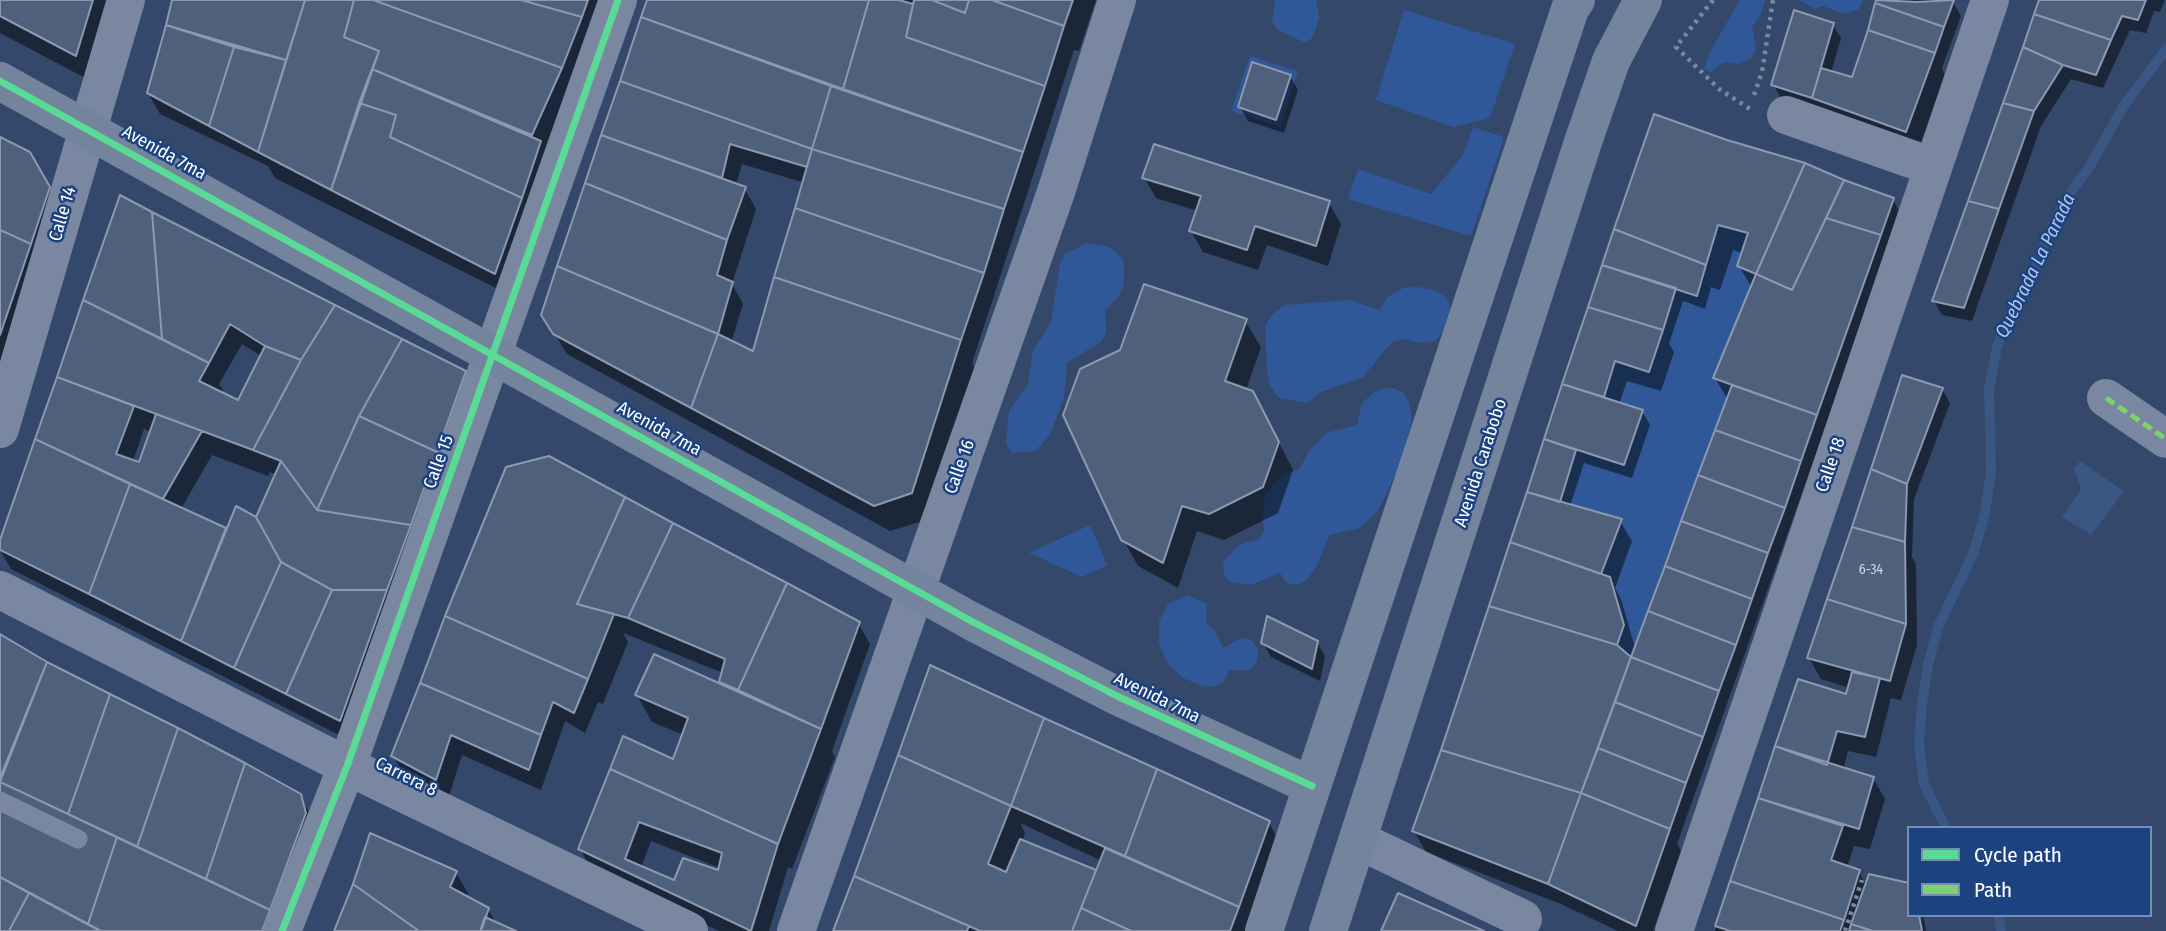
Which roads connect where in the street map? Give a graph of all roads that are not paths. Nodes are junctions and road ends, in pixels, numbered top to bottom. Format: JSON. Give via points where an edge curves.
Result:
{"nodes":[{"id":1,"x":126,"y":0,"type":"edge"},
{"id":2,"x":618,"y":0,"type":"edge"},
{"id":3,"x":1117,"y":0,"type":"edge"},
{"id":4,"x":1643,"y":0,"type":"edge"},
{"id":5,"x":1990,"y":0,"type":"edge"},
{"id":6,"x":1564,"y":3,"type":"edge"},
{"id":7,"x":0,"y":81,"type":"edge"},
{"id":8,"x":1767,"y":112,"type":"road end"},
{"id":9,"x":88,"y":129,"type":"junction"},
{"id":10,"x":1931,"y":166,"type":"junction"},
{"id":11,"x":494,"y":354,"type":"junction"},
{"id":12,"x":2106,"y":398,"type":"dead end"},
{"id":13,"x":0,"y":429,"type":"edge"},
{"id":14,"x":2166,"y":439,"type":"edge"},
{"id":15,"x":0,"y":590,"type":"edge"},
{"id":16,"x":914,"y":590,"type":"junction"},
{"id":17,"x":347,"y":766,"type":"junction"},
{"id":18,"x":1381,"y":766,"type":"junction"},
{"id":19,"x":1312,"y":786,"type":"junction"},
{"id":20,"x":0,"y":801,"type":"edge"},
{"id":21,"x":78,"y":839,"type":"dead end"},
{"id":22,"x":1358,"y":840,"type":"junction"},
{"id":23,"x":1523,"y":919,"type":"dead end"},
{"id":24,"x":282,"y":931,"type":"edge"},
{"id":25,"x":688,"y":931,"type":"edge"},
{"id":26,"x":796,"y":931,"type":"edge"},
{"id":27,"x":1264,"y":931,"type":"edge"},
{"id":28,"x":1328,"y":931,"type":"edge"},
{"id":29,"x":1674,"y":931,"type":"edge"}],
"edges":[{"from":1,"to":9,"type":"street","name":"Calle 14"},
{"from":2,"to":11,"type":"street","name":"Calle 15"},
{"from":3,"to":16,"type":"street","name":"Calle 16","via":[[1056,192]]},
{"from":4,"to":18,"type":"main road","name":"Avenida Carabobo","via":[[1611,61],[1587,130]]},
{"from":5,"to":10,"type":"street","name":"Calle 18"},
{"from":6,"to":19,"type":"main road"},
{"from":7,"to":9,"type":"main road","name":"Avenida 7ma"},
{"from":8,"to":10,"type":"street"},
{"from":9,"to":11,"type":"main road","name":"Avenida 7ma"},
{"from":9,"to":13,"type":"street","name":"Calle 14"},
{"from":10,"to":29,"type":"street","name":"Calle 18"},
{"from":11,"to":16,"type":"main road","name":"Avenida 7ma"},
{"from":11,"to":17,"type":"street","name":"Calle 15"},
{"from":12,"to":14,"type":"street"},
{"from":15,"to":17,"type":"street","name":"Carrera 8"},
{"from":16,"to":19,"type":"main road","name":"Avenida 7ma","via":[[1119,697]]},
{"from":16,"to":26,"type":"street","name":"Calle 16"},
{"from":17,"to":24,"type":"street","name":"Calle 15"},
{"from":17,"to":25,"type":"street","name":"Carrera 8"},
{"from":18,"to":19,"type":"main road"},
{"from":18,"to":22,"type":"main road","name":"Avenida Carabobo"},
{"from":19,"to":27,"type":"main road"},
{"from":20,"to":21,"type":"lane"},
{"from":22,"to":23,"type":"street"},
{"from":22,"to":28,"type":"main road","name":"Avenida Carabobo"}]}
